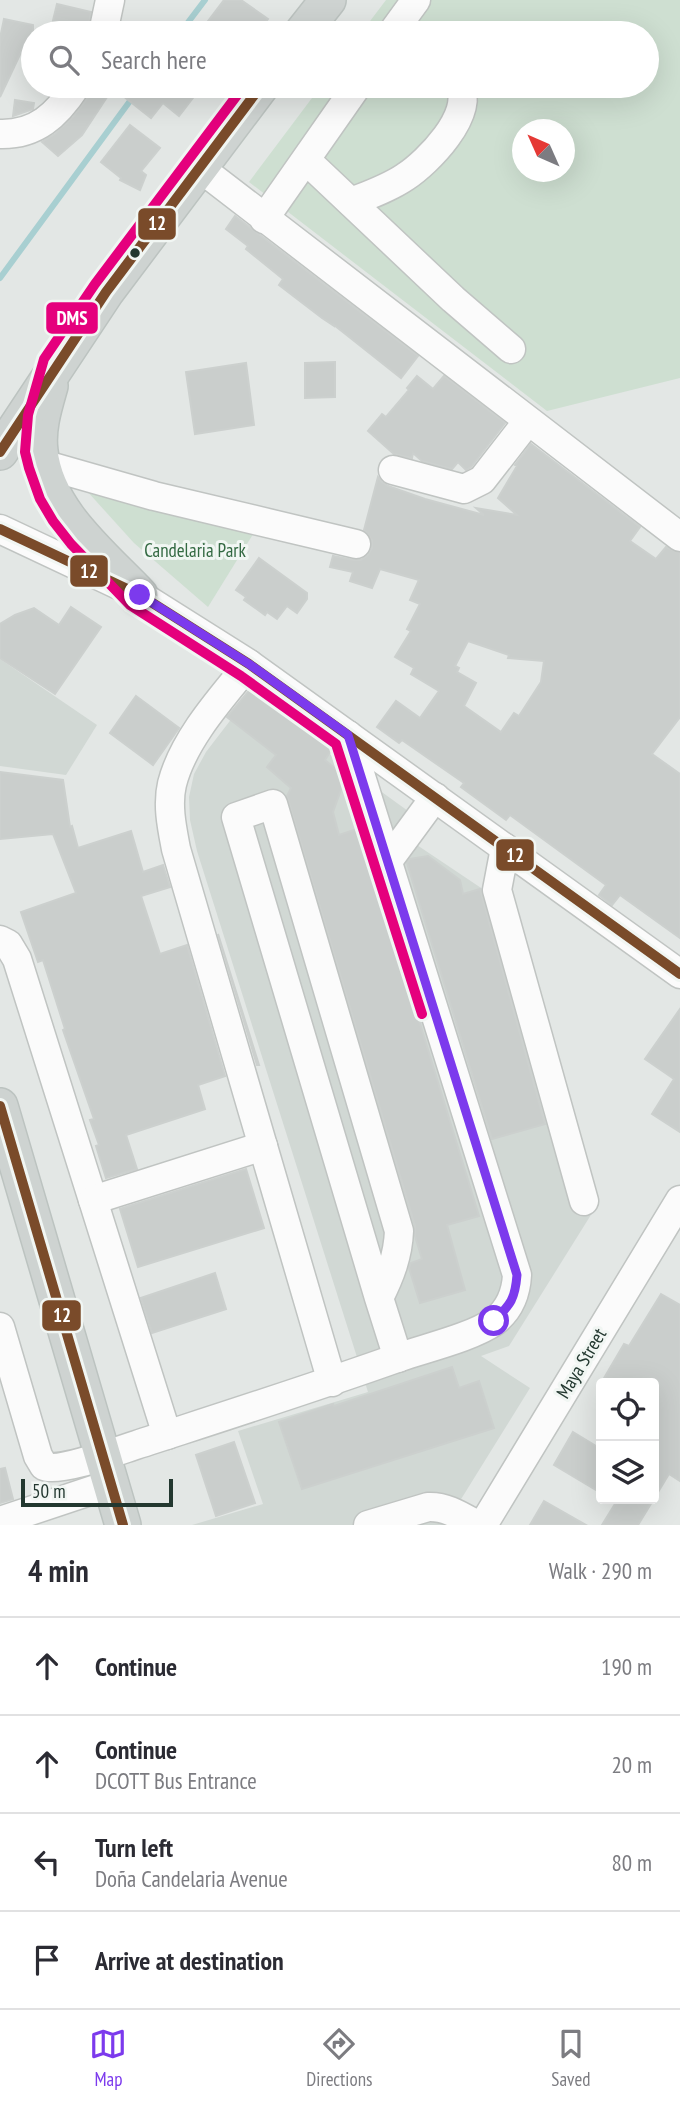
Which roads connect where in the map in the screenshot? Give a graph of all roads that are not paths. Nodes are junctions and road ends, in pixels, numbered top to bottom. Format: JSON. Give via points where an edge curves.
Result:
{"nodes":[{"id":1,"x":110,"y":0,"type":"edge"},
{"id":2,"x":328,"y":0,"type":"edge"},
{"id":3,"x":416,"y":0,"type":"edge"},
{"id":4,"x":106,"y":21,"type":"edge"},
{"id":5,"x":311,"y":21,"type":"edge"},
{"id":6,"x":403,"y":21,"type":"edge"},
{"id":7,"x":66,"y":98,"type":"edge"},
{"id":8,"x":252,"y":98,"type":"edge"},
{"id":9,"x":349,"y":98,"type":"edge"},
{"id":10,"x":463,"y":98,"type":"edge"},
{"id":11,"x":0,"y":134,"type":"edge"},
{"id":12,"x":306,"y":160,"type":"junction"},
{"id":13,"x":200,"y":168,"type":"junction"},
{"id":14,"x":351,"y":202,"type":"junction"},
{"id":15,"x":264,"y":219,"type":"junction"},
{"id":16,"x":511,"y":349,"type":"dead end"},
{"id":17,"x":56,"y":367,"type":"junction"},
{"id":18,"x":528,"y":421,"type":"junction"},
{"id":19,"x":4,"y":443,"type":"edge"},
{"id":20,"x":42,"y":464,"type":"junction"},
{"id":21,"x":393,"y":470,"type":"dead end"},
{"id":22,"x":0,"y":529,"type":"edge"},
{"id":23,"x":680,"y":537,"type":"edge"},
{"id":24,"x":356,"y":544,"type":"dead end"},
{"id":25,"x":140,"y":595,"type":"junction"},
{"id":26,"x":249,"y":664,"type":"junction"},
{"id":27,"x":348,"y":735,"type":"junction"},
{"id":28,"x":435,"y":797,"type":"junction"},
{"id":29,"x":505,"y":848,"type":"junction"},
{"id":30,"x":388,"y":861,"type":"junction"},
{"id":31,"x":0,"y":940,"type":"edge"},
{"id":32,"x":680,"y":974,"type":"edge"},
{"id":33,"x":0,"y":1106,"type":"edge"},
{"id":34,"x":263,"y":1146,"type":"junction"},
{"id":35,"x":93,"y":1200,"type":"junction"},
{"id":36,"x":680,"y":1200,"type":"edge"},
{"id":37,"x":584,"y":1201,"type":"dead end"},
{"id":38,"x":379,"y":1298,"type":"junction"},
{"id":39,"x":0,"y":1327,"type":"edge"},
{"id":40,"x":398,"y":1358,"type":"junction"},
{"id":41,"x":332,"y":1382,"type":"junction"},
{"id":42,"x":167,"y":1435,"type":"junction"},
{"id":43,"x":106,"y":1470,"type":"junction"},
{"id":44,"x":0,"y":1521,"type":"edge"},
{"id":45,"x":122,"y":1525,"type":"edge"},
{"id":46,"x":368,"y":1525,"type":"edge"},
{"id":47,"x":477,"y":1525,"type":"edge"},
{"id":48,"x":483,"y":1525,"type":"edge"}],
"edges":[{"from":1,"to":4,"type":"street"},
{"from":2,"to":5,"type":"main road"},
{"from":3,"to":6,"type":"street"},
{"from":7,"to":11,"type":"street","via":[[43,124],[13,135]]},
{"from":8,"to":13,"type":"main road"},
{"from":9,"to":12,"type":"street"},
{"from":10,"to":14,"type":"street","via":[[452,129],[433,153],[405,178]]},
{"from":12,"to":14,"type":"street"},
{"from":12,"to":15,"type":"street"},
{"from":13,"to":15,"type":"street"},
{"from":13,"to":17,"type":"main road"},
{"from":14,"to":16,"type":"street"},
{"from":15,"to":18,"type":"street"},
{"from":17,"to":19,"type":"main road"},
{"from":17,"to":20,"type":"main road","via":[[42,418]]},
{"from":18,"to":21,"type":"street","via":[[482,480],[464,489]]},
{"from":18,"to":23,"type":"street"},
{"from":20,"to":24,"type":"street"},
{"from":20,"to":25,"type":"main road","via":[[65,514]]},
{"from":22,"to":25,"type":"street"},
{"from":25,"to":26,"type":"street"},
{"from":26,"to":27,"type":"street"},
{"from":26,"to":34,"type":"street","via":[[188,746],[172,785],[170,805],[176,849]]},
{"from":27,"to":28,"type":"street"},
{"from":27,"to":30,"type":"street"},
{"from":28,"to":29,"type":"street"},
{"from":28,"to":30,"type":"street"},
{"from":29,"to":32,"type":"street"},
{"from":29,"to":37,"type":"street","via":[[497,890]]},
{"from":30,"to":40,"type":"street","via":[[517,1275],[516,1293],[494,1321]]},
{"from":31,"to":35,"type":"street","via":[[17,959]]},
{"from":33,"to":43,"type":"main road"},
{"from":34,"to":35,"type":"street"},
{"from":34,"to":41,"type":"street"},
{"from":35,"to":42,"type":"street"},
{"from":36,"to":48,"type":"street","name":"Maya Street"},
{"from":38,"to":38,"type":"street","via":[[399,1249],[399,1231],[273,804],[236,817]]},
{"from":38,"to":40,"type":"street"},
{"from":39,"to":43,"type":"street","via":[[40,1461],[52,1468]]},
{"from":40,"to":41,"type":"street"},
{"from":41,"to":42,"type":"street"},
{"from":42,"to":43,"type":"street"},
{"from":43,"to":44,"type":"street"},
{"from":43,"to":45,"type":"main road"},
{"from":46,"to":47,"type":"street","via":[[436,1506]]}]}
